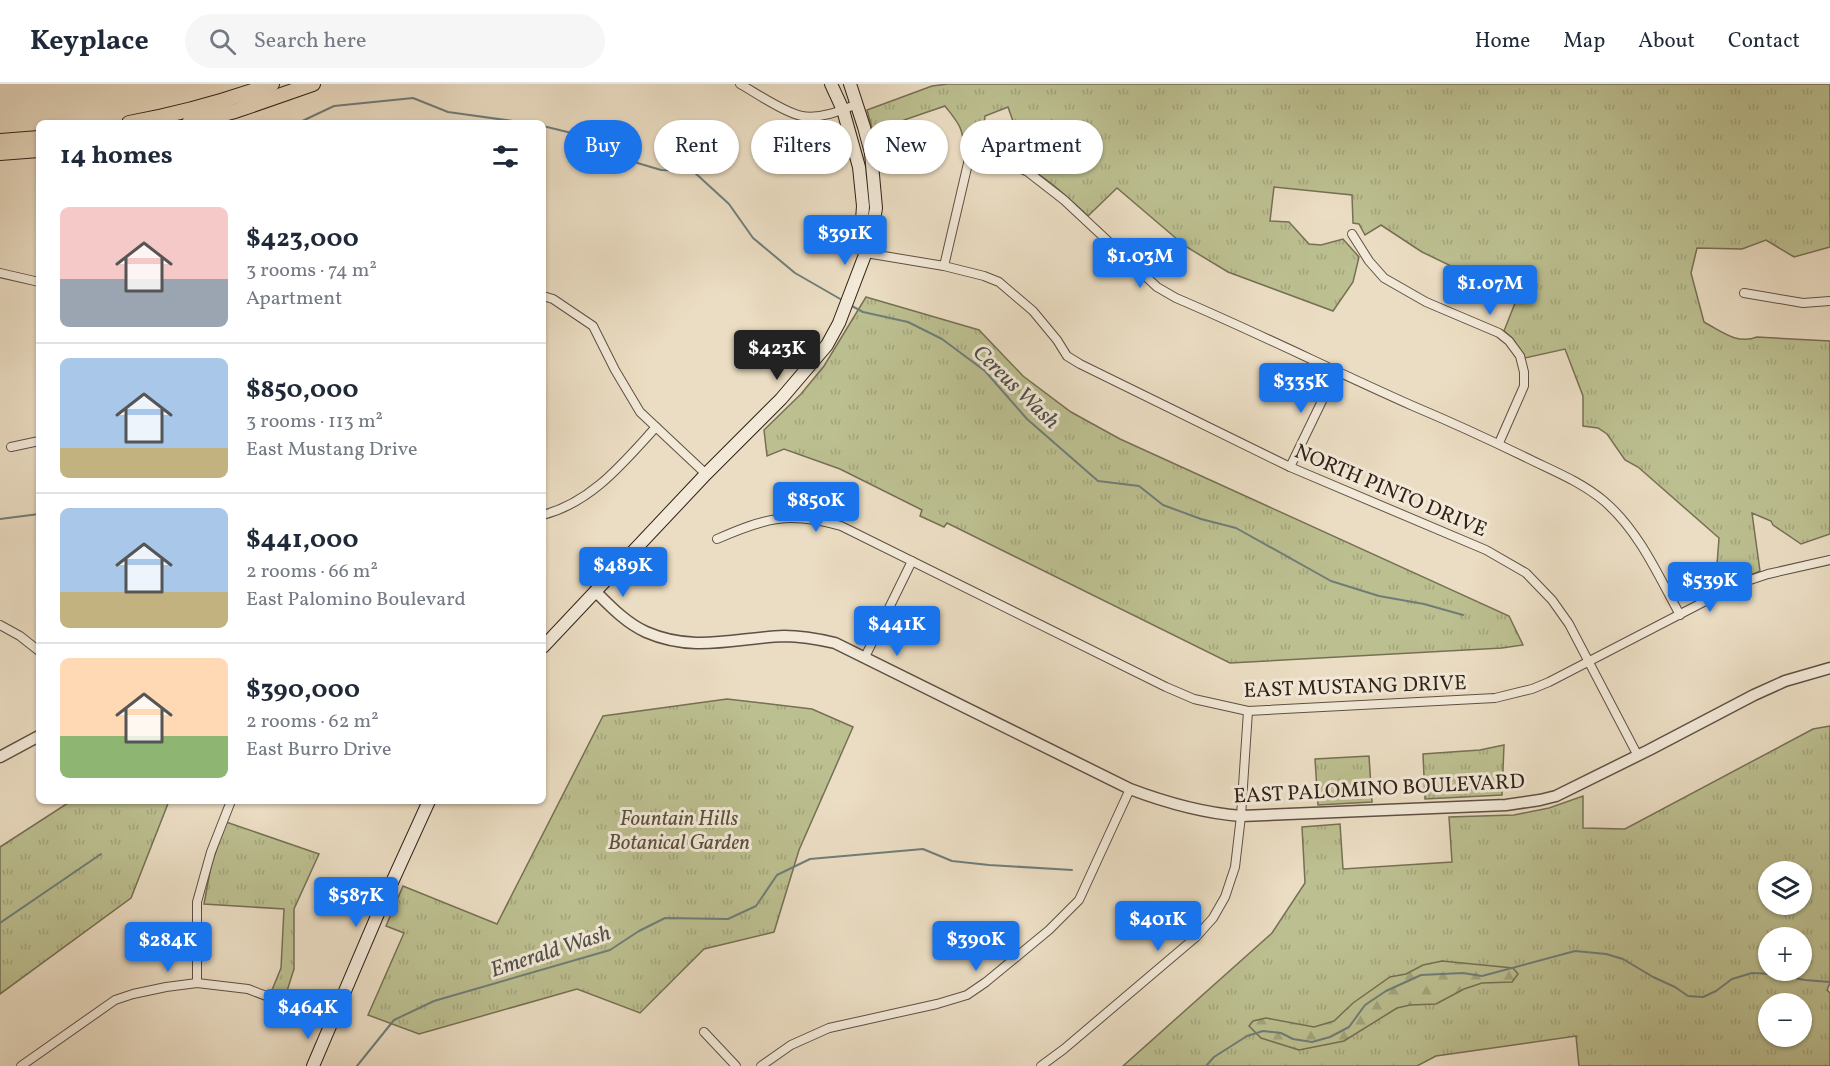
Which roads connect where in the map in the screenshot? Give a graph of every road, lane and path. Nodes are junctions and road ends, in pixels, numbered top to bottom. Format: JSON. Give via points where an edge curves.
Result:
{"nodes":[{"id":1,"x":272,"y":84,"type":"edge"},
{"id":2,"x":313,"y":84,"type":"edge"},
{"id":3,"x":740,"y":84,"type":"edge"},
{"id":4,"x":831,"y":84,"type":"edge"},
{"id":5,"x":850,"y":84,"type":"edge"},
{"id":6,"x":857,"y":104,"type":"junction"},
{"id":7,"x":843,"y":110,"type":"junction"},
{"id":8,"x":186,"y":119,"type":"edge"},
{"id":9,"x":36,"y":138,"type":"edge"},
{"id":10,"x":0,"y":141,"type":"edge"},
{"id":11,"x":36,"y":150,"type":"edge"},
{"id":12,"x":0,"y":153,"type":"edge"},
{"id":13,"x":1352,"y":234,"type":"dead end"},
{"id":14,"x":866,"y":253,"type":"junction"},
{"id":15,"x":944,"y":266,"type":"junction"},
{"id":16,"x":0,"y":273,"type":"edge"},
{"id":17,"x":36,"y":281,"type":"edge"},
{"id":18,"x":1744,"y":293,"type":"dead end"},
{"id":19,"x":546,"y":297,"type":"edge"},
{"id":20,"x":1830,"y":301,"type":"edge"},
{"id":21,"x":1336,"y":372,"type":"junction"},
{"id":22,"x":656,"y":427,"type":"junction"},
{"id":23,"x":36,"y":442,"type":"edge"},
{"id":24,"x":1499,"y":444,"type":"junction"},
{"id":25,"x":11,"y":447,"type":"dead end"},
{"id":26,"x":1290,"y":467,"type":"junction"},
{"id":27,"x":706,"y":474,"type":"junction"},
{"id":28,"x":546,"y":514,"type":"edge"},
{"id":29,"x":717,"y":539,"type":"dead end"},
{"id":30,"x":1830,"y":560,"type":"edge"},
{"id":31,"x":912,"y":561,"type":"junction"},
{"id":32,"x":595,"y":591,"type":"junction"},
{"id":33,"x":1680,"y":615,"type":"junction"},
{"id":34,"x":0,"y":625,"type":"edge"},
{"id":35,"x":546,"y":644,"type":"edge"},
{"id":36,"x":36,"y":649,"type":"edge"},
{"id":37,"x":865,"y":657,"type":"junction"},
{"id":38,"x":1590,"y":662,"type":"junction"},
{"id":39,"x":1830,"y":668,"type":"edge"},
{"id":40,"x":1248,"y":711,"type":"junction"},
{"id":41,"x":36,"y":738,"type":"edge"},
{"id":42,"x":1638,"y":756,"type":"junction"},
{"id":43,"x":0,"y":757,"type":"edge"},
{"id":44,"x":1130,"y":789,"type":"junction"},
{"id":45,"x":230,"y":804,"type":"edge"},
{"id":46,"x":428,"y":804,"type":"edge"},
{"id":47,"x":1241,"y":816,"type":"junction"},
{"id":48,"x":197,"y":983,"type":"junction"},
{"id":49,"x":331,"y":1026,"type":"junction"},
{"id":50,"x":704,"y":1032,"type":"dead end"},
{"id":51,"x":21,"y":1066,"type":"edge"},
{"id":52,"x":313,"y":1066,"type":"edge"},
{"id":53,"x":736,"y":1066,"type":"edge"},
{"id":54,"x":761,"y":1066,"type":"edge"},
{"id":55,"x":1041,"y":1066,"type":"edge"}],
"edges":[{"from":1,"to":8,"type":"main road"},
{"from":2,"to":8,"type":"main road","via":[[235,111]]},
{"from":3,"to":7,"type":"street","via":[[801,116],[818,117]]},
{"from":4,"to":7,"type":"main road"},
{"from":5,"to":6,"type":"main road"},
{"from":6,"to":7,"type":"street"},
{"from":6,"to":14,"type":"main road","via":[[871,153],[876,208]]},
{"from":7,"to":14,"type":"main road","via":[[859,167],[861,234]]},
{"from":9,"to":10,"type":"main road"},
{"from":11,"to":12,"type":"main road"},
{"from":13,"to":24,"type":"street","via":[[1384,278],[1426,302],[1499,333],[1520,356],[1524,386]]},
{"from":14,"to":15,"type":"street","name":"NORTH PINTO DRIVE"},
{"from":14,"to":27,"type":"main road","via":[[827,345],[782,399]]},
{"from":15,"to":21,"type":"street","via":[[969,159],[1013,165],[1064,200],[1157,287]]},
{"from":15,"to":26,"type":"street","name":"NORTH PINTO DRIVE","via":[[999,282],[1033,311],[1066,356]]},
{"from":16,"to":17,"type":"street"},
{"from":18,"to":20,"type":"street","via":[[1803,303]]},
{"from":19,"to":22,"type":"street","via":[[593,326],[640,411]]},
{"from":21,"to":24,"type":"street"},
{"from":21,"to":26,"type":"street"},
{"from":22,"to":27,"type":"street"},
{"from":22,"to":28,"type":"street","via":[[595,490]]},
{"from":23,"to":25,"type":"street"},
{"from":24,"to":33,"type":"street","via":[[1574,480],[1610,507],[1644,549]]},
{"from":26,"to":38,"type":"street","name":"NORTH PINTO DRIVE","via":[[1486,550],[1526,573],[1552,600]]},
{"from":27,"to":32,"type":"main road"},
{"from":29,"to":31,"type":"street","name":"EAST MUSTANG DRIVE","via":[[762,521],[821,520]]},
{"from":30,"to":33,"type":"street","name":"EAST MUSTANG DRIVE","via":[[1750,580]]},
{"from":31,"to":37,"type":"street"},
{"from":31,"to":40,"type":"street","name":"EAST MUSTANG DRIVE","via":[[1166,687],[1194,699]]},
{"from":32,"to":35,"type":"main road"},
{"from":32,"to":37,"type":"street","name":"EAST PALOMINO BOULEVARD","via":[[632,625],[669,639],[701,644],[806,637],[835,642]]},
{"from":33,"to":38,"type":"street","name":"EAST MUSTANG DRIVE"},
{"from":34,"to":36,"type":"street"},
{"from":37,"to":44,"type":"street","name":"EAST PALOMINO BOULEVARD"},
{"from":38,"to":40,"type":"street","name":"EAST MUSTANG DRIVE","via":[[1532,689],[1495,698]]},
{"from":38,"to":42,"type":"street","name":"NORTH PINTO DRIVE"},
{"from":39,"to":42,"type":"street","name":"EAST PALOMINO BOULEVARD","via":[[1754,695]]},
{"from":40,"to":47,"type":"street"},
{"from":41,"to":43,"type":"street"},
{"from":42,"to":47,"type":"street","name":"EAST PALOMINO BOULEVARD","via":[[1540,800],[1506,805]]},
{"from":44,"to":47,"type":"street","name":"EAST PALOMINO BOULEVARD","via":[[1168,803]]},
{"from":44,"to":54,"type":"street","via":[[1079,900],[986,981],[967,995],[937,1004],[829,1028]]},
{"from":45,"to":48,"type":"street","via":[[197,902]]},
{"from":46,"to":49,"type":"main road"},
{"from":47,"to":55,"type":"street","via":[[1235,867],[1213,918],[1196,937]]},
{"from":48,"to":49,"type":"street","via":[[248,989]]},
{"from":48,"to":51,"type":"street","via":[[115,1000]]},
{"from":49,"to":52,"type":"main road"},
{"from":50,"to":53,"type":"street"}]}
